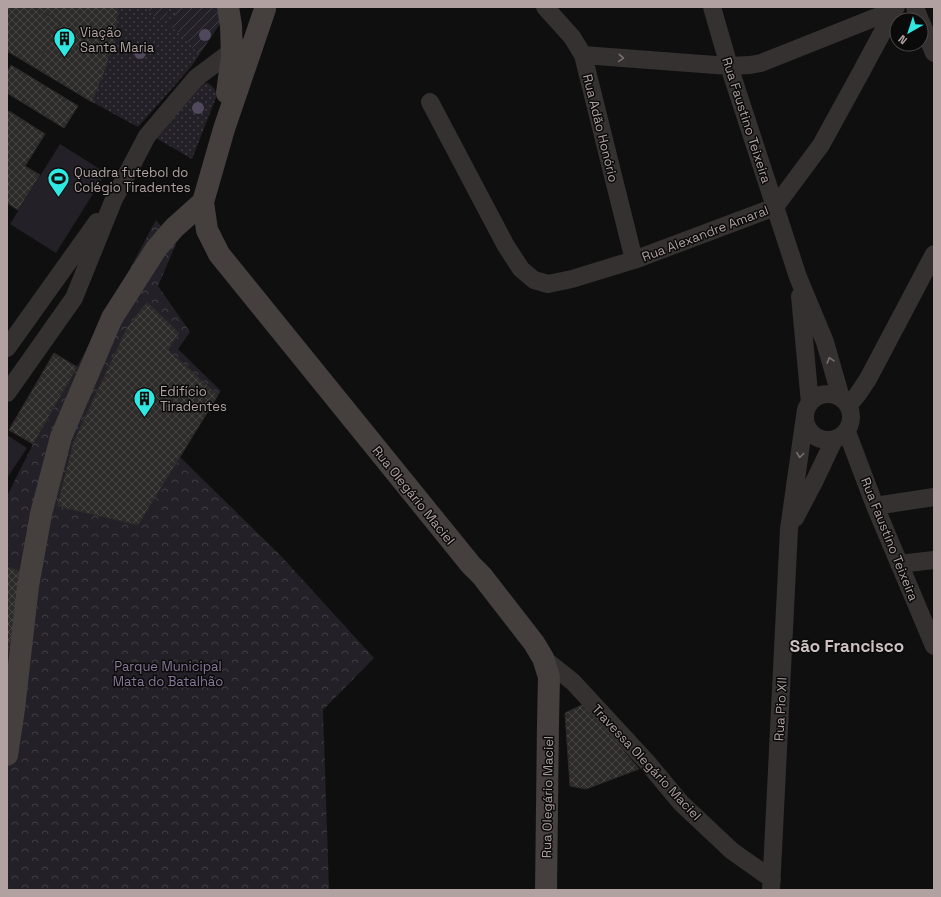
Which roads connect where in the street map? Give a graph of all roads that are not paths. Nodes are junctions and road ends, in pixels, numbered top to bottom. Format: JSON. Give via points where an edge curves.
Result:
{"nodes":[{"id":1,"x":229,"y":7,"type":"edge"},
{"id":2,"x":545,"y":7,"type":"edge"},
{"id":3,"x":712,"y":7,"type":"edge"},
{"id":4,"x":266,"y":8,"type":"edge"},
{"id":5,"x":895,"y":9,"type":"edge"},
{"id":6,"x":255,"y":41,"type":"junction"},
{"id":7,"x":929,"y":41,"type":"edge"},
{"id":8,"x":232,"y":51,"type":"junction"},
{"id":9,"x":934,"y":53,"type":"edge"},
{"id":10,"x":582,"y":55,"type":"junction"},
{"id":11,"x":729,"y":66,"type":"junction"},
{"id":12,"x":430,"y":102,"type":"dead end"},
{"id":13,"x":224,"y":129,"type":"junction"},
{"id":14,"x":114,"y":198,"type":"junction"},
{"id":15,"x":203,"y":202,"type":"junction"},
{"id":16,"x":775,"y":207,"type":"junction"},
{"id":17,"x":934,"y":254,"type":"edge"},
{"id":18,"x":634,"y":260,"type":"junction"},
{"id":19,"x":798,"y":277,"type":"junction"},
{"id":20,"x":7,"y":348,"type":"edge"},
{"id":21,"x":7,"y":393,"type":"edge"},
{"id":22,"x":845,"y":402,"type":"junction"},
{"id":23,"x":808,"y":410,"type":"junction"},
{"id":24,"x":841,"y":436,"type":"junction"},
{"id":25,"x":934,"y":497,"type":"edge"},
{"id":26,"x":875,"y":506,"type":"junction"},
{"id":27,"x":789,"y":529,"type":"junction"},
{"id":28,"x":934,"y":560,"type":"edge"},
{"id":29,"x":899,"y":564,"type":"junction"},
{"id":30,"x":934,"y":646,"type":"edge"},
{"id":31,"x":543,"y":658,"type":"junction"},
{"id":32,"x":10,"y":708,"type":"edge"},
{"id":33,"x":7,"y":755,"type":"edge"},
{"id":34,"x":772,"y":885,"type":"edge"},
{"id":35,"x":546,"y":890,"type":"edge"}],
"edges":[{"from":1,"to":4,"type":"street","via":[[246,14]]},
{"from":1,"to":8,"type":"street"},
{"from":2,"to":10,"type":"street","name":"Rua Adão Honório","via":[[572,37]]},
{"from":3,"to":11,"type":"street","name":"Rua Faustino Teixeira"},
{"from":4,"to":6,"type":"street"},
{"from":5,"to":11,"type":"street","via":[[761,63]]},
{"from":5,"to":16,"type":"street","name":"Rua Alexandre Amaral","via":[[821,145]]},
{"from":6,"to":8,"type":"street"},
{"from":6,"to":13,"type":"street"},
{"from":7,"to":9,"type":"street"},
{"from":8,"to":13,"type":"street"},
{"from":8,"to":14,"type":"street","via":[[196,78],[147,136]]},
{"from":10,"to":11,"type":"street","one_way":true},
{"from":10,"to":18,"type":"street","name":"Rua Adão Honório"},
{"from":11,"to":16,"type":"street","name":"Rua Faustino Teixeira"},
{"from":12,"to":18,"type":"street","name":"Rua Alexandre Amaral","via":[[506,246],[521,269],[534,280],[548,284]]},
{"from":13,"to":15,"type":"street","name":"Rua Olegário Maciel"},
{"from":14,"to":20,"type":"street"},
{"from":14,"to":21,"type":"street","via":[[74,298]]},
{"from":15,"to":31,"type":"street","name":"Rua Olegário Maciel","via":[[207,230],[219,254],[482,576]]},
{"from":15,"to":32,"type":"street","via":[[174,228],[156,249],[112,318],[61,437],[41,514]]},
{"from":16,"to":18,"type":"street","name":"Rua Alexandre Amaral"},
{"from":16,"to":19,"type":"street","name":"Rua Faustino Teixeira"},
{"from":17,"to":22,"type":"street","via":[[868,379]]},
{"from":22,"to":19,"type":"street","name":"Rua Faustino Teixeira","one_way":true,"via":[[825,342]]},
{"from":19,"to":23,"type":"street","name":"Rua Faustino Teixeira"},
{"from":22,"to":23,"type":"street","via":[[827,394],[813,399]]},
{"from":22,"to":24,"type":"street","via":[[852,416],[851,424]]},
{"from":23,"to":24,"type":"street","via":[[807,427],[811,434],[826,441]]},
{"from":23,"to":27,"type":"street","name":"Rua Pio XII","one_way":true},
{"from":24,"to":26,"type":"street","name":"Rua Faustino Teixeira"},
{"from":24,"to":27,"type":"street","name":"Rua Pio XII"},
{"from":25,"to":26,"type":"street"},
{"from":26,"to":29,"type":"street","name":"Rua Faustino Teixeira"},
{"from":27,"to":34,"type":"street","name":"Rua Pio XII"},
{"from":28,"to":29,"type":"street"},
{"from":29,"to":30,"type":"street","name":"Rua Faustino Teixeira"},
{"from":31,"to":34,"type":"street","name":"Travessa Olegário Maciel","via":[[573,682],[681,803]]},
{"from":31,"to":35,"type":"street","name":"Rua Olegário Maciel","via":[[549,677]]},
{"from":32,"to":33,"type":"street"}]}
